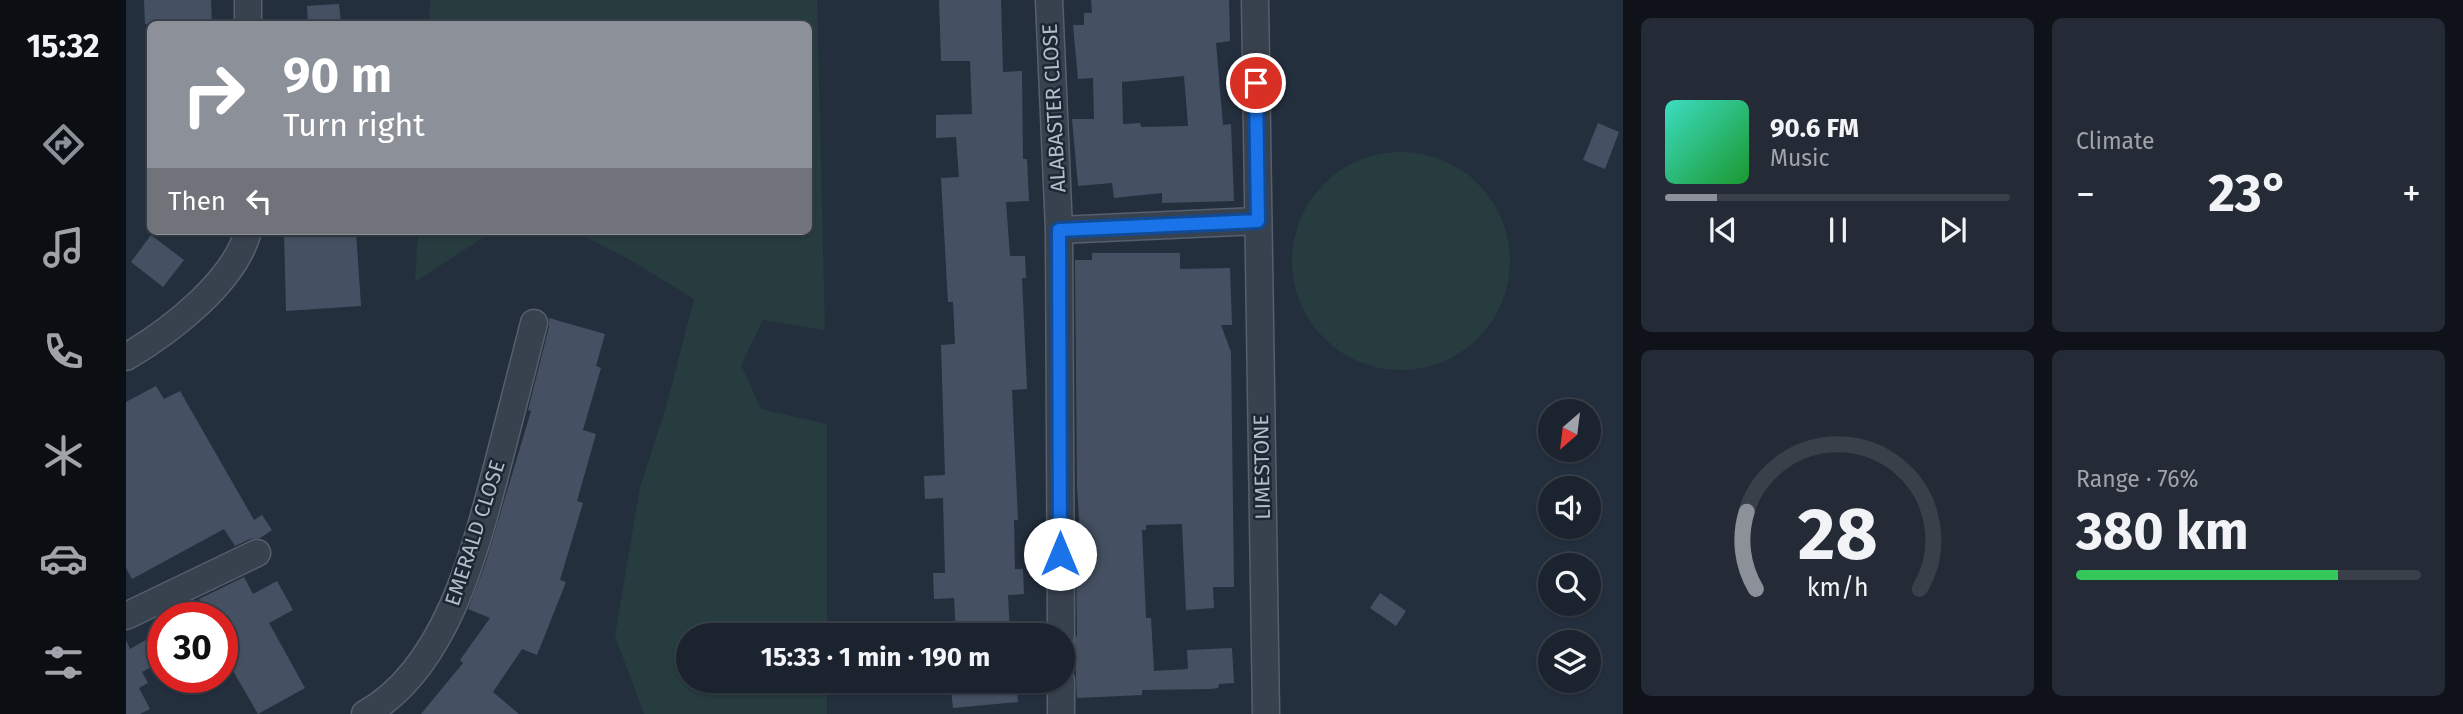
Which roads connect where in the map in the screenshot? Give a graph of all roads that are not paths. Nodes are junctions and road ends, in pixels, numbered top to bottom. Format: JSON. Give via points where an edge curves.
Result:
{"nodes":[{"id":1,"x":248,"y":0,"type":"edge"},
{"id":2,"x":1049,"y":0,"type":"edge"},
{"id":3,"x":1255,"y":0,"type":"edge"},
{"id":4,"x":248,"y":21,"type":"edge"},
{"id":5,"x":1258,"y":221,"type":"junction"},
{"id":6,"x":1059,"y":230,"type":"junction"},
{"id":7,"x":246,"y":235,"type":"edge"},
{"id":8,"x":534,"y":323,"type":"dead end"},
{"id":9,"x":126,"y":357,"type":"edge"},
{"id":10,"x":257,"y":553,"type":"dead end"},
{"id":11,"x":126,"y":616,"type":"edge"},
{"id":12,"x":1061,"y":623,"type":"edge"},
{"id":13,"x":1061,"y":693,"type":"edge"},
{"id":14,"x":365,"y":714,"type":"edge"},
{"id":15,"x":1061,"y":714,"type":"edge"},
{"id":16,"x":1266,"y":714,"type":"edge"}],
"edges":[{"from":1,"to":4,"type":"street"},
{"from":2,"to":6,"type":"street","name":"ALABASTER CLOSE"},
{"from":3,"to":5,"type":"street","name":"LIMESTONE"},
{"from":5,"to":6,"type":"street"},
{"from":5,"to":16,"type":"street","name":"LIMESTONE"},
{"from":6,"to":12,"type":"street","name":"ALABASTER CLOSE"},
{"from":7,"to":9,"type":"street","via":[[229,267],[188,314]]},
{"from":8,"to":14,"type":"street","name":"EMERALD CLOSE","via":[[467,571],[414,672]]},
{"from":10,"to":11,"type":"street"},
{"from":13,"to":15,"type":"street"}]}
